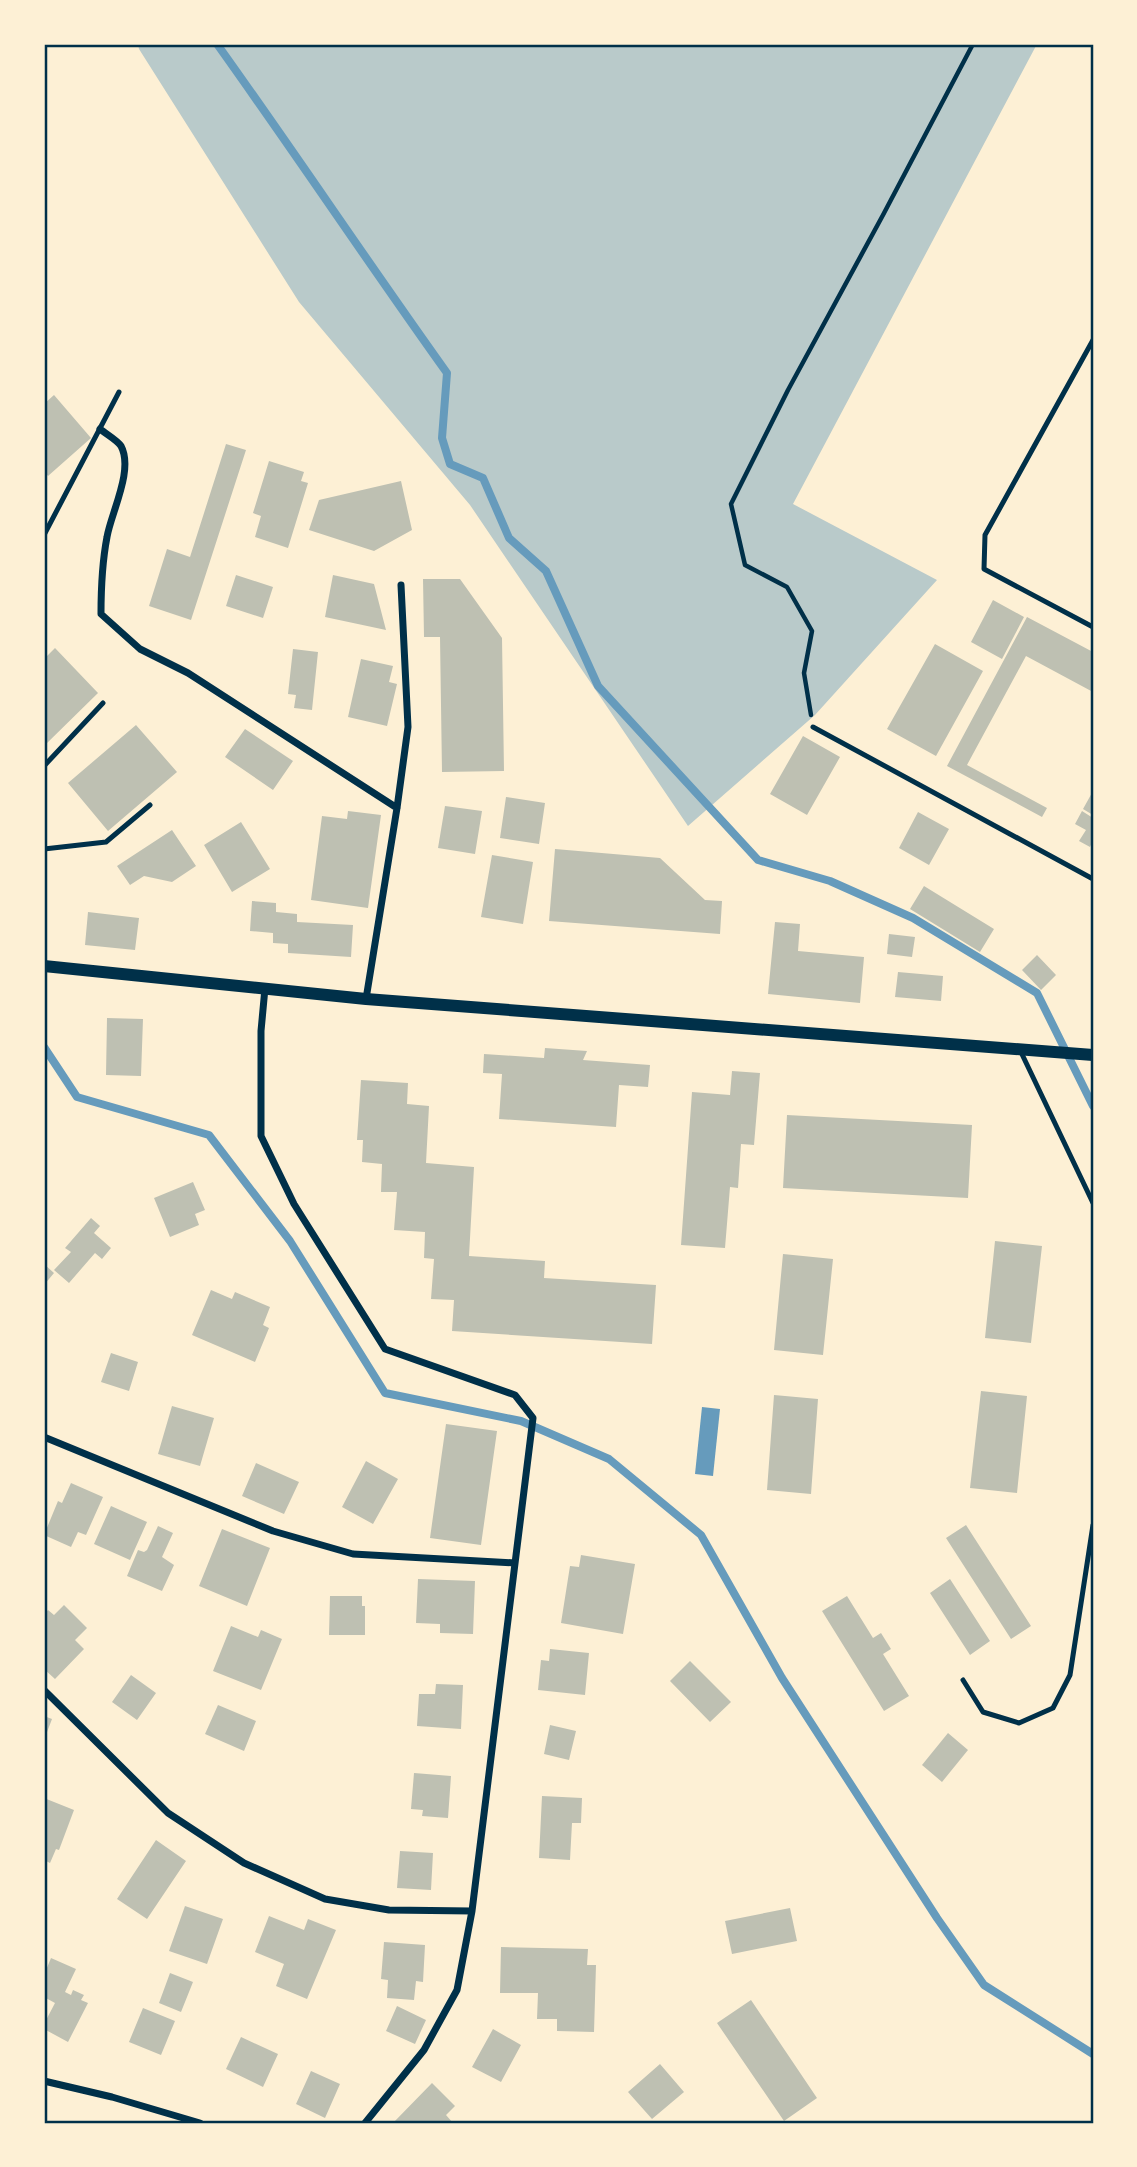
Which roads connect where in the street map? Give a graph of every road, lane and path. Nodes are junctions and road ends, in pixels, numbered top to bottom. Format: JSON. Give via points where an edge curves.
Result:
{"nodes":[{"id":1,"x":973,"y":44,"type":"edge"},
{"id":2,"x":1093,"y":340,"type":"edge"},
{"id":3,"x":119,"y":392,"type":"dead end"},
{"id":4,"x":100,"y":429,"type":"junction"},
{"id":5,"x":44,"y":535,"type":"edge"},
{"id":6,"x":401,"y":585,"type":"dead end"},
{"id":7,"x":1093,"y":627,"type":"edge"},
{"id":8,"x":103,"y":703,"type":"dead end"},
{"id":9,"x":813,"y":727,"type":"joint"},
{"id":10,"x":44,"y":766,"type":"edge"},
{"id":11,"x":150,"y":805,"type":"dead end"},
{"id":12,"x":397,"y":808,"type":"junction"},
{"id":13,"x":44,"y":849,"type":"edge"},
{"id":14,"x":1093,"y":879,"type":"edge"},
{"id":15,"x":44,"y":966,"type":"edge"},
{"id":16,"x":265,"y":988,"type":"junction"},
{"id":17,"x":366,"y":999,"type":"junction"},
{"id":18,"x":1020,"y":1050,"type":"junction"},
{"id":19,"x":1090,"y":1055,"type":"edge"},
{"id":20,"x":1093,"y":1203,"type":"edge"},
{"id":21,"x":44,"y":1437,"type":"edge"},
{"id":22,"x":1093,"y":1525,"type":"edge"},
{"id":23,"x":515,"y":1563,"type":"junction"},
{"id":24,"x":963,"y":1680,"type":"dead end"},
{"id":25,"x":44,"y":1690,"type":"edge"},
{"id":26,"x":471,"y":1911,"type":"junction"},
{"id":27,"x":44,"y":2081,"type":"edge"},
{"id":28,"x":200,"y":2123,"type":"edge"},
{"id":29,"x":365,"y":2123,"type":"edge"}],
"edges":[{"from":1,"to":9,"type":"path","via":[[731,504],[745,565],[787,587],[812,631],[804,673]]},
{"from":2,"to":7,"type":"lane","via":[[985,535],[984,569]]},
{"from":3,"to":4,"type":"lane"},
{"from":4,"to":5,"type":"lane"},
{"from":4,"to":12,"type":"street","via":[[121,446],[124,462],[107,534],[101,614],[141,649],[188,673]]},
{"from":6,"to":12,"type":"street","via":[[408,727]]},
{"from":8,"to":10,"type":"lane"},
{"from":9,"to":14,"type":"lane"},
{"from":11,"to":13,"type":"lane","via":[[106,842]]},
{"from":12,"to":17,"type":"street"},
{"from":15,"to":16,"type":"street"},
{"from":16,"to":17,"type":"street"},
{"from":16,"to":23,"type":"street","via":[[261,1136],[294,1204],[385,1349],[515,1395],[533,1418]]},
{"from":17,"to":18,"type":"street"},
{"from":18,"to":19,"type":"street"},
{"from":18,"to":20,"type":"lane"},
{"from":21,"to":23,"type":"street","via":[[273,1531],[353,1554]]},
{"from":22,"to":24,"type":"lane","via":[[1070,1675],[1053,1708],[1019,1723],[983,1712]]},
{"from":23,"to":26,"type":"street"},
{"from":25,"to":26,"type":"street","via":[[168,1814],[244,1863],[325,1899],[389,1910]]},
{"from":26,"to":29,"type":"street","via":[[457,1990],[424,2050]]},
{"from":27,"to":28,"type":"street"}]}
